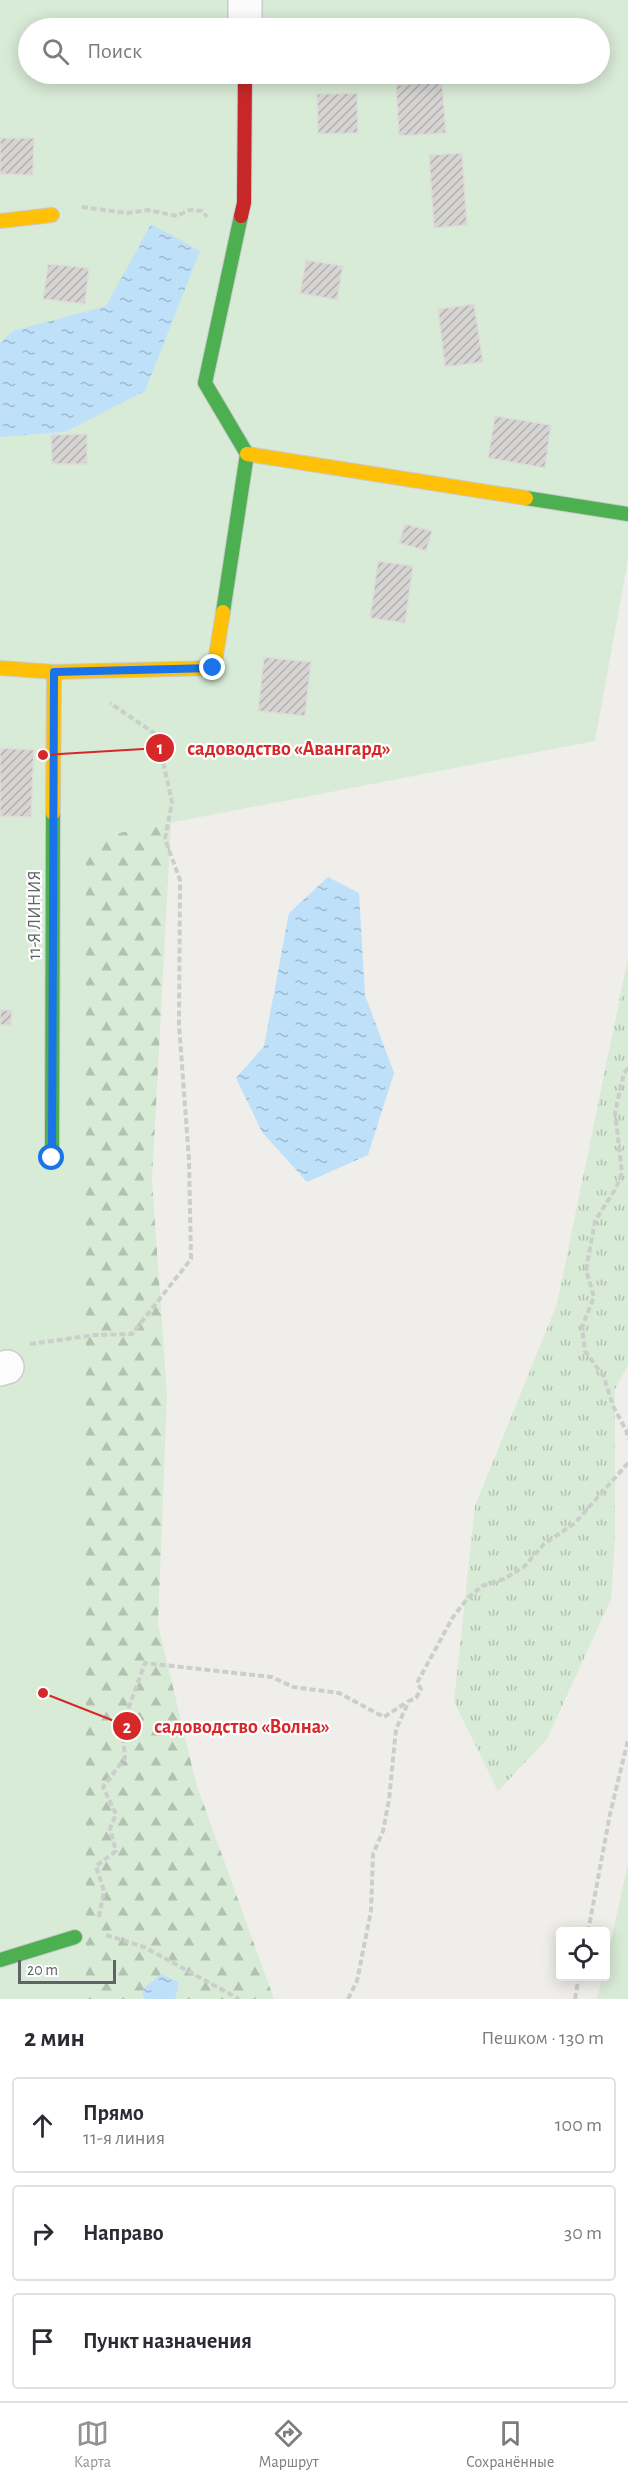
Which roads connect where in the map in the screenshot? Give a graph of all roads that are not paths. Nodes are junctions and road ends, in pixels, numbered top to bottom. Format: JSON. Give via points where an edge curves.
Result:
{"nodes":[{"id":1,"x":245,"y":0,"type":"edge"},
{"id":2,"x":245,"y":18,"type":"edge"},
{"id":3,"x":244,"y":84,"type":"edge"},
{"id":4,"x":52,"y":215,"type":"road end"},
{"id":5,"x":0,"y":221,"type":"edge"},
{"id":6,"x":247,"y":454,"type":"junction"},
{"id":7,"x":628,"y":514,"type":"edge"},
{"id":8,"x":0,"y":668,"type":"edge"},
{"id":9,"x":54,"y":672,"type":"junction"},
{"id":10,"x":52,"y":1158,"type":"dead end"},
{"id":11,"x":75,"y":1937,"type":"road end"},
{"id":12,"x":0,"y":1960,"type":"edge"}],
"edges":[{"from":1,"to":2,"type":"street"},
{"from":3,"to":6,"type":"street","via":[[244,203],[205,383]]},
{"from":4,"to":5,"type":"street"},
{"from":6,"to":7,"type":"street"},
{"from":6,"to":9,"type":"street","via":[[213,668]]},
{"from":8,"to":9,"type":"street"},
{"from":9,"to":10,"type":"street","name":"11-Я ЛИНИЯ"},
{"from":11,"to":12,"type":"street"}]}
